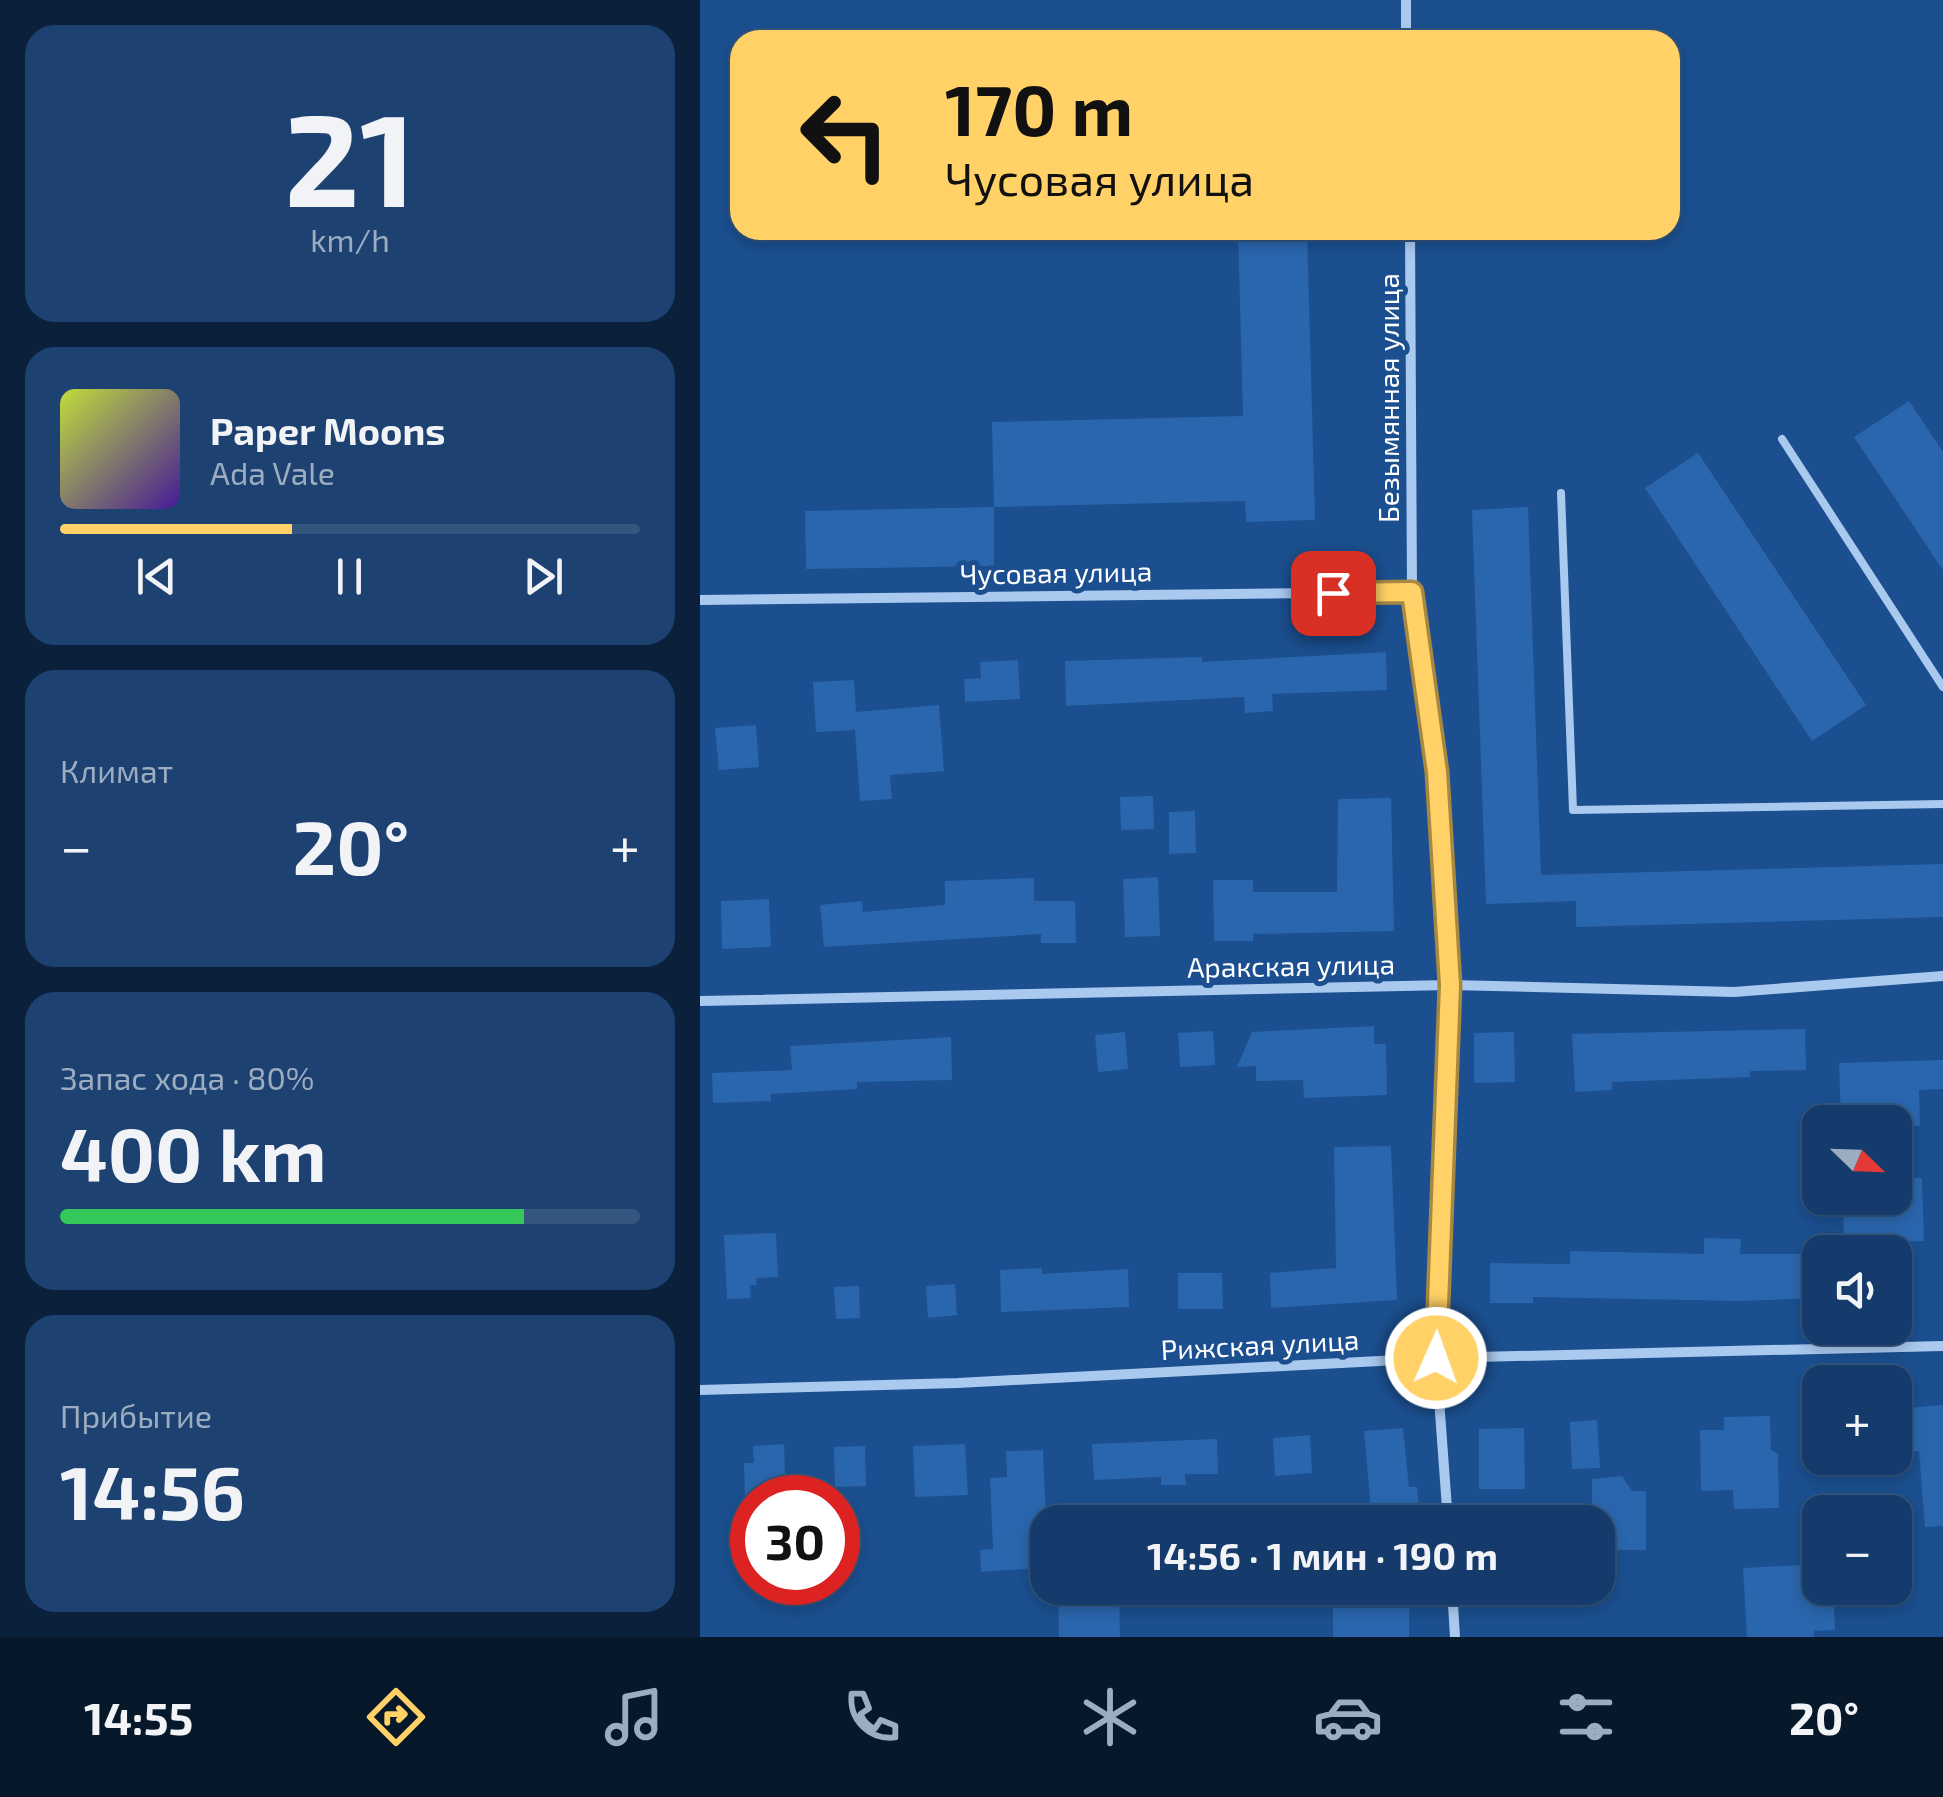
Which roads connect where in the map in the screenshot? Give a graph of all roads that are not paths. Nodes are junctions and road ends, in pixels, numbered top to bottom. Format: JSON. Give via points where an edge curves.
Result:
{"nodes":[{"id":1,"x":1406,"y":0,"type":"edge"},
{"id":2,"x":1406,"y":30,"type":"edge"},
{"id":3,"x":1410,"y":240,"type":"edge"},
{"id":4,"x":1782,"y":439,"type":"dead end"},
{"id":5,"x":1562,"y":493,"type":"dead end"},
{"id":6,"x":1412,"y":592,"type":"junction"},
{"id":7,"x":700,"y":600,"type":"edge"},
{"id":8,"x":1943,"y":687,"type":"edge"},
{"id":9,"x":1943,"y":804,"type":"edge"},
{"id":10,"x":1943,"y":976,"type":"edge"},
{"id":11,"x":1450,"y":985,"type":"junction"},
{"id":12,"x":700,"y":1002,"type":"edge"},
{"id":13,"x":1943,"y":1346,"type":"edge"},
{"id":14,"x":1436,"y":1358,"type":"junction"},
{"id":15,"x":700,"y":1390,"type":"edge"},
{"id":16,"x":1447,"y":1505,"type":"edge"},
{"id":17,"x":1453,"y":1605,"type":"edge"},
{"id":18,"x":1455,"y":1637,"type":"edge"}],
"edges":[{"from":1,"to":2,"type":"street"},
{"from":3,"to":6,"type":"street","name":"Безымянная улица"},
{"from":4,"to":8,"type":"lane"},
{"from":5,"to":9,"type":"lane","via":[[1573,810]]},
{"from":6,"to":7,"type":"street","name":"Чусовая улица"},
{"from":6,"to":11,"type":"street","name":"Безымянная улица","via":[[1437,772]]},
{"from":10,"to":11,"type":"street","name":"Аракская улица","via":[[1734,992]]},
{"from":11,"to":12,"type":"street","name":"Аракская улица"},
{"from":11,"to":14,"type":"street","name":"Безымянная улица"},
{"from":13,"to":14,"type":"street","name":"Рижская улица"},
{"from":14,"to":15,"type":"street","name":"Рижская улица"},
{"from":14,"to":16,"type":"street","name":"Безымянная улица"},
{"from":17,"to":18,"type":"street"}]}
